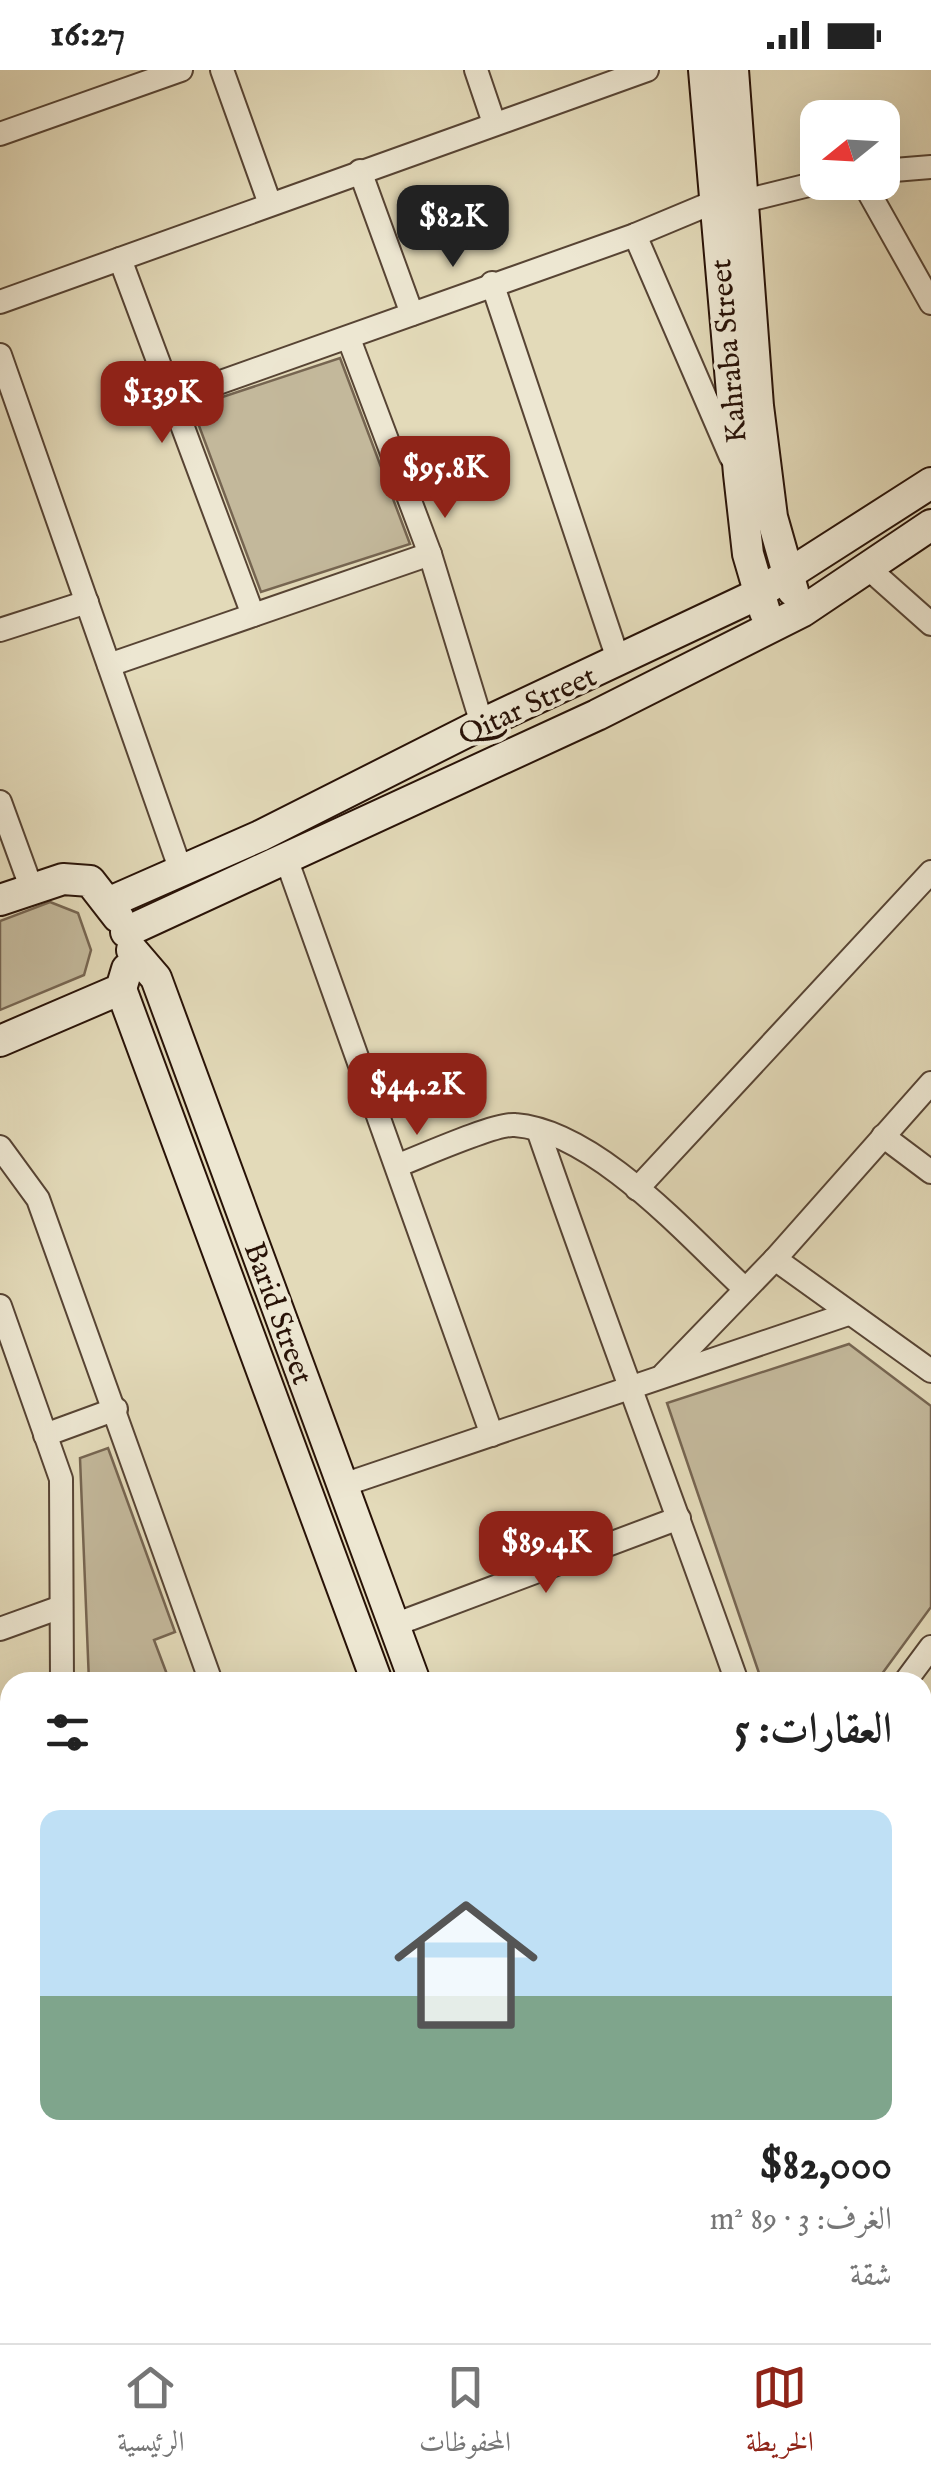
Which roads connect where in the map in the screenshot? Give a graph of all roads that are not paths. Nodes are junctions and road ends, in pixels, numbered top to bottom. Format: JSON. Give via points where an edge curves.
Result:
{"nodes":[{"id":1,"x":222,"y":70,"type":"edge"},
{"id":2,"x":476,"y":70,"type":"edge"},
{"id":3,"x":704,"y":70,"type":"edge"},
{"id":4,"x":732,"y":70,"type":"edge"},
{"id":5,"x":641,"y":71,"type":"edge"},
{"id":6,"x":169,"y":72,"type":"edge"},
{"id":7,"x":494,"y":122,"type":"junction"},
{"id":8,"x":0,"y":134,"type":"edge"},
{"id":9,"x":931,"y":167,"type":"edge"},
{"id":10,"x":900,"y":170,"type":"edge"},
{"id":11,"x":360,"y":172,"type":"junction"},
{"id":12,"x":800,"y":186,"type":"edge"},
{"id":13,"x":874,"y":200,"type":"edge"},
{"id":14,"x":729,"y":202,"type":"junction"},
{"id":15,"x":270,"y":204,"type":"junction"},
{"id":16,"x":635,"y":235,"type":"junction"},
{"id":17,"x":120,"y":258,"type":"junction"},
{"id":18,"x":492,"y":283,"type":"junction"},
{"id":19,"x":928,"y":288,"type":"edge"},
{"id":20,"x":0,"y":302,"type":"edge"},
{"id":21,"x":412,"y":314,"type":"junction"},
{"id":22,"x":349,"y":339,"type":"junction"},
{"id":23,"x":0,"y":355,"type":"edge"},
{"id":24,"x":172,"y":399,"type":"junction"},
{"id":25,"x":739,"y":474,"type":"junction"},
{"id":26,"x":931,"y":483,"type":"edge"},
{"id":27,"x":931,"y":524,"type":"edge"},
{"id":28,"x":430,"y":554,"type":"junction"},
{"id":29,"x":868,"y":568,"type":"junction"},
{"id":30,"x":785,"y":576,"type":"junction"},
{"id":31,"x":756,"y":595,"type":"junction"},
{"id":32,"x":87,"y":602,"type":"junction"},
{"id":33,"x":804,"y":611,"type":"junction"},
{"id":34,"x":254,"y":615,"type":"junction"},
{"id":35,"x":931,"y":624,"type":"edge"},
{"id":36,"x":772,"y":627,"type":"junction"},
{"id":37,"x":0,"y":630,"type":"edge"},
{"id":38,"x":619,"y":662,"type":"junction"},
{"id":39,"x":109,"y":665,"type":"junction"},
{"id":40,"x":578,"y":681,"type":"junction"},
{"id":41,"x":597,"y":714,"type":"junction"},
{"id":42,"x":469,"y":731,"type":"junction"},
{"id":43,"x":474,"y":771,"type":"junction"},
{"id":44,"x":0,"y":802,"type":"edge"},
{"id":45,"x":287,"y":861,"type":"junction"},
{"id":46,"x":182,"y":871,"type":"junction"},
{"id":47,"x":931,"y":872,"type":"edge"},
{"id":48,"x":31,"y":887,"type":"junction"},
{"id":49,"x":0,"y":900,"type":"edge"},
{"id":50,"x":110,"y":902,"type":"junction"},
{"id":51,"x":129,"y":941,"type":"junction"},
{"id":52,"x":121,"y":989,"type":"junction"},
{"id":53,"x":0,"y":1041,"type":"edge"},
{"id":54,"x":931,"y":1083,"type":"edge"},
{"id":55,"x":538,"y":1130,"type":"junction"},
{"id":56,"x":884,"y":1136,"type":"junction"},
{"id":57,"x":0,"y":1147,"type":"edge"},
{"id":58,"x":399,"y":1165,"type":"junction"},
{"id":59,"x":931,"y":1172,"type":"edge"},
{"id":60,"x":637,"y":1189,"type":"junction"},
{"id":61,"x":775,"y":1258,"type":"junction"},
{"id":62,"x":745,"y":1288,"type":"junction"},
{"id":63,"x":0,"y":1306,"type":"edge"},
{"id":64,"x":848,"y":1314,"type":"junction"},
{"id":65,"x":931,"y":1371,"type":"edge"},
{"id":66,"x":11,"y":1374,"type":"edge"},
{"id":67,"x":661,"y":1377,"type":"junction"},
{"id":68,"x":626,"y":1388,"type":"junction"},
{"id":69,"x":116,"y":1409,"type":"junction"},
{"id":70,"x":492,"y":1435,"type":"junction"},
{"id":71,"x":45,"y":1436,"type":"junction"},
{"id":72,"x":342,"y":1485,"type":"junction"},
{"id":73,"x":680,"y":1518,"type":"junction"},
{"id":74,"x":61,"y":1607,"type":"junction"},
{"id":75,"x":394,"y":1625,"type":"junction"},
{"id":76,"x":0,"y":1629,"type":"edge"},
{"id":77,"x":931,"y":1648,"type":"edge"},
{"id":78,"x":62,"y":1672,"type":"edge"},
{"id":79,"x":208,"y":1672,"type":"edge"},
{"id":80,"x":373,"y":1672,"type":"edge"},
{"id":81,"x":411,"y":1672,"type":"edge"},
{"id":82,"x":734,"y":1672,"type":"edge"},
{"id":83,"x":913,"y":1672,"type":"edge"}],
"edges":[{"from":1,"to":15,"type":"street"},
{"from":2,"to":7,"type":"street"},
{"from":3,"to":14,"type":"main road","name":"Kahraba Street"},
{"from":4,"to":14,"type":"main road","name":"Kahraba Street"},
{"from":5,"to":7,"type":"street"},
{"from":6,"to":8,"type":"street"},
{"from":7,"to":11,"type":"street"},
{"from":9,"to":10,"type":"street"},
{"from":11,"to":15,"type":"street"},
{"from":11,"to":21,"type":"street"},
{"from":12,"to":14,"type":"street"},
{"from":13,"to":19,"type":"street"},
{"from":14,"to":16,"type":"street"},
{"from":14,"to":25,"type":"main road","name":"Kahraba Street"},
{"from":14,"to":30,"type":"main road","name":"Kahraba Street"},
{"from":15,"to":17,"type":"street"},
{"from":16,"to":18,"type":"street"},
{"from":16,"to":25,"type":"street"},
{"from":17,"to":20,"type":"street"},
{"from":17,"to":24,"type":"street"},
{"from":18,"to":21,"type":"street"},
{"from":18,"to":38,"type":"street"},
{"from":21,"to":22,"type":"street"},
{"from":22,"to":24,"type":"street"},
{"from":22,"to":28,"type":"street"},
{"from":23,"to":32,"type":"street"},
{"from":24,"to":34,"type":"street"},
{"from":25,"to":31,"type":"main road","name":"Kahraba Street"},
{"from":26,"to":30,"type":"main road","name":"Qitar Street"},
{"from":27,"to":29,"type":"main road","name":"Qitar Street"},
{"from":28,"to":34,"type":"street"},
{"from":28,"to":42,"type":"street"},
{"from":29,"to":33,"type":"main road","name":"Qitar Street"},
{"from":29,"to":35,"type":"street"},
{"from":30,"to":31,"type":"main road","name":"Qitar Street"},
{"from":30,"to":33,"type":"main road","name":"Kahraba Street"},
{"from":31,"to":36,"type":"main road","name":"Kahraba Street"},
{"from":31,"to":38,"type":"main road","name":"Qitar Street"},
{"from":32,"to":37,"type":"street"},
{"from":32,"to":39,"type":"street"},
{"from":33,"to":36,"type":"main road","name":"Qitar Street"},
{"from":34,"to":39,"type":"street"},
{"from":36,"to":41,"type":"main road","name":"Qitar Street"},
{"from":38,"to":40,"type":"main road","name":"Qitar Street"},
{"from":39,"to":46,"type":"street"},
{"from":40,"to":41,"type":"main road"},
{"from":40,"to":42,"type":"main road","name":"Qitar Street"},
{"from":41,"to":43,"type":"main road","name":"Qitar Street"},
{"from":42,"to":43,"type":"main road"},
{"from":42,"to":46,"type":"main road","name":"Qitar Street"},
{"from":43,"to":45,"type":"main road","name":"Qitar Street"},
{"from":44,"to":48,"type":"street"},
{"from":45,"to":51,"type":"main road","name":"Qitar Street"},
{"from":45,"to":58,"type":"street"},
{"from":46,"to":50,"type":"main road","name":"Qitar Street"},
{"from":47,"to":60,"type":"street"},
{"from":48,"to":49,"type":"main road"},
{"from":48,"to":50,"type":"main road","via":[[90,881]]},
{"from":50,"to":51,"type":"main road","name":"Barid Street"},
{"from":51,"to":52,"type":"main road"},
{"from":51,"to":72,"type":"main road","name":"Barid Street","via":[[156,978]]},
{"from":52,"to":53,"type":"main road"},
{"from":52,"to":80,"type":"main road","name":"Barid Street"},
{"from":54,"to":56,"type":"street"},
{"from":55,"to":58,"type":"street","via":[[512,1124]]},
{"from":55,"to":60,"type":"street","via":[[596,1156]]},
{"from":55,"to":68,"type":"street"},
{"from":56,"to":59,"type":"street"},
{"from":56,"to":61,"type":"street"},
{"from":57,"to":69,"type":"street","via":[[38,1199]]},
{"from":58,"to":70,"type":"street"},
{"from":60,"to":62,"type":"street"},
{"from":61,"to":62,"type":"street"},
{"from":61,"to":64,"type":"street"},
{"from":62,"to":67,"type":"street"},
{"from":63,"to":66,"type":"street"},
{"from":64,"to":65,"type":"street"},
{"from":64,"to":67,"type":"street"},
{"from":66,"to":71,"type":"street"},
{"from":67,"to":68,"type":"street"},
{"from":68,"to":70,"type":"street"},
{"from":68,"to":73,"type":"street"},
{"from":69,"to":71,"type":"street"},
{"from":69,"to":79,"type":"street"},
{"from":70,"to":72,"type":"street"},
{"from":71,"to":74,"type":"street","via":[[60,1479]]},
{"from":72,"to":75,"type":"main road","name":"Barid Street"},
{"from":73,"to":75,"type":"street"},
{"from":73,"to":82,"type":"street"},
{"from":74,"to":76,"type":"street"},
{"from":74,"to":78,"type":"street"},
{"from":75,"to":81,"type":"main road","name":"Barid Street"},
{"from":77,"to":83,"type":"street"}]}
